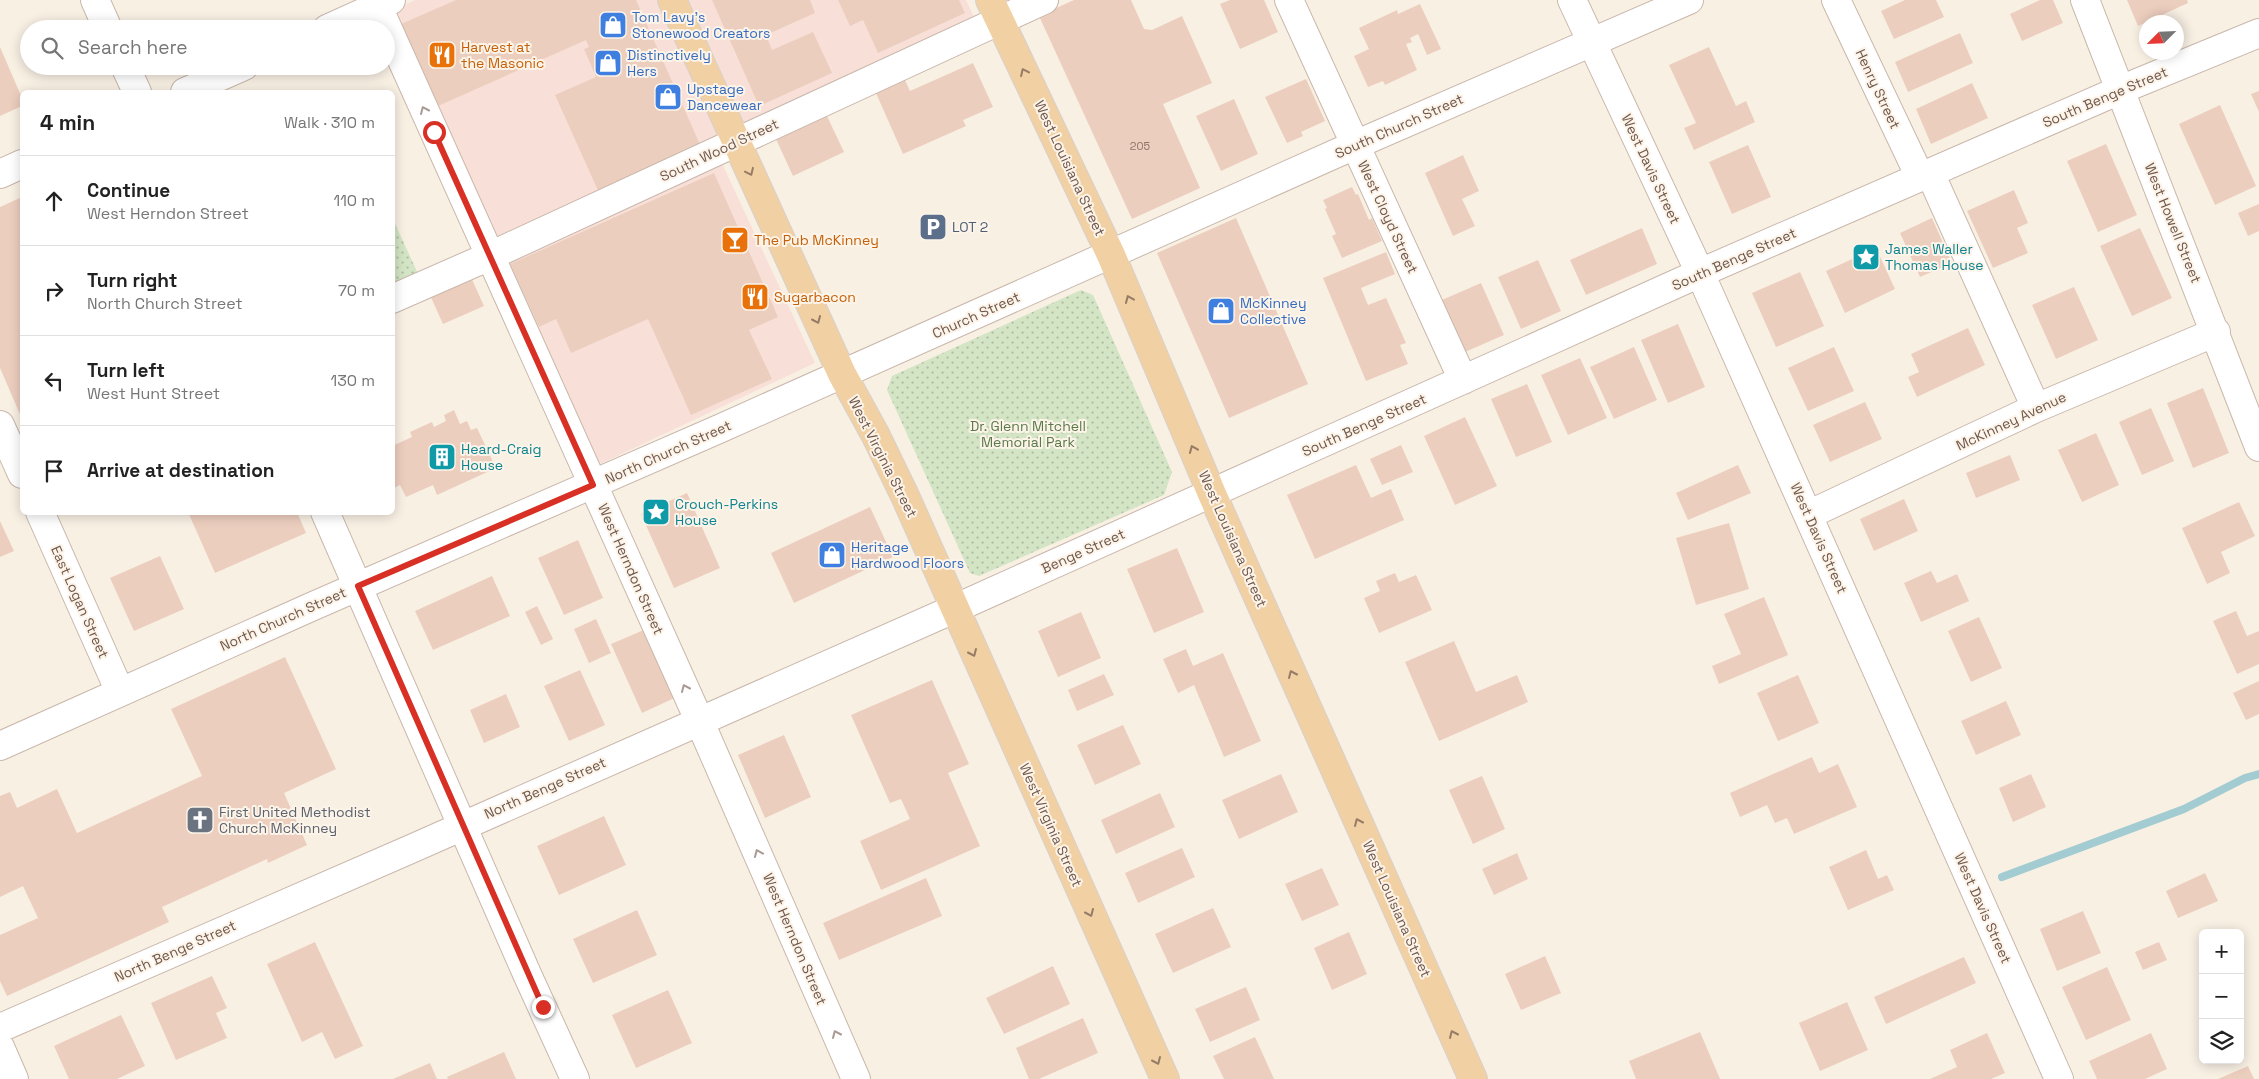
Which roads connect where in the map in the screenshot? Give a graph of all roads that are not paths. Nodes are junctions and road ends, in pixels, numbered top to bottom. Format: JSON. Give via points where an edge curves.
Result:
{"nodes":[{"id":1,"x":95,"y":0,"type":"edge"},
{"id":2,"x":672,"y":0,"type":"edge"},
{"id":3,"x":1044,"y":0,"type":"edge"},
{"id":4,"x":1289,"y":0,"type":"edge"},
{"id":5,"x":1572,"y":0,"type":"edge"},
{"id":6,"x":1689,"y":0,"type":"edge"},
{"id":7,"x":1836,"y":0,"type":"edge"},
{"id":8,"x":2085,"y":0,"type":"edge"},
{"id":9,"x":381,"y":2,"type":"edge"},
{"id":10,"x":995,"y":10,"type":"edge"},
{"id":11,"x":104,"y":20,"type":"edge"},
{"id":12,"x":345,"y":20,"type":"edge"},
{"id":13,"x":389,"y":20,"type":"edge"},
{"id":14,"x":2259,"y":33,"type":"edge"},
{"id":15,"x":395,"y":35,"type":"edge"},
{"id":16,"x":1592,"y":42,"type":"junction"},
{"id":17,"x":129,"y":75,"type":"edge"},
{"id":18,"x":224,"y":75,"type":"edge"},
{"id":19,"x":136,"y":90,"type":"edge"},
{"id":20,"x":190,"y":90,"type":"edge"},
{"id":21,"x":2120,"y":90,"type":"junction"},
{"id":22,"x":736,"y":142,"type":"junction"},
{"id":23,"x":1355,"y":145,"type":"junction"},
{"id":24,"x":20,"y":165,"type":"edge"},
{"id":25,"x":0,"y":174,"type":"edge"},
{"id":26,"x":1925,"y":175,"type":"junction"},
{"id":27,"x":1111,"y":255,"type":"junction"},
{"id":28,"x":490,"y":256,"type":"junction"},
{"id":29,"x":1700,"y":273,"type":"junction"},
{"id":30,"x":395,"y":297,"type":"edge"},
{"id":31,"x":2216,"y":332,"type":"junction"},
{"id":32,"x":842,"y":374,"type":"junction"},
{"id":33,"x":1463,"y":380,"type":"junction"},
{"id":34,"x":2036,"y":408,"type":"junction"},
{"id":35,"x":0,"y":424,"type":"edge"},
{"id":36,"x":2259,"y":447,"type":"edge"},
{"id":37,"x":15,"y":466,"type":"edge"},
{"id":38,"x":593,"y":485,"type":"junction"},
{"id":39,"x":1212,"y":494,"type":"junction"},
{"id":40,"x":41,"y":515,"type":"edge"},
{"id":41,"x":326,"y":515,"type":"edge"},
{"id":42,"x":1808,"y":515,"type":"junction"},
{"id":43,"x":358,"y":586,"type":"junction"},
{"id":44,"x":954,"y":609,"type":"junction"},
{"id":45,"x":120,"y":692,"type":"junction"},
{"id":46,"x":699,"y":720,"type":"junction"},
{"id":47,"x":0,"y":746,"type":"edge"},
{"id":48,"x":462,"y":825,"type":"junction"},
{"id":49,"x":0,"y":1028,"type":"edge"},
{"id":50,"x":0,"y":1047,"type":"edge"},
{"id":51,"x":14,"y":1079,"type":"edge"},
{"id":52,"x":575,"y":1079,"type":"edge"},
{"id":53,"x":856,"y":1079,"type":"edge"},
{"id":54,"x":1164,"y":1079,"type":"edge"},
{"id":55,"x":1473,"y":1079,"type":"edge"},
{"id":56,"x":2058,"y":1079,"type":"edge"}],
"edges":[{"from":1,"to":11,"type":"street"},
{"from":2,"to":22,"type":"main road","name":"West Virginia Street"},
{"from":3,"to":10,"type":"street","name":"South Wood Street"},
{"from":4,"to":23,"type":"street","name":"West Cloyd Street"},
{"from":5,"to":16,"type":"street","name":"West Davis Street"},
{"from":6,"to":16,"type":"street","name":"South Church Street"},
{"from":7,"to":26,"type":"street","name":"Henry Street"},
{"from":8,"to":21,"type":"street","name":"West Howell Street"},
{"from":9,"to":12,"type":"street"},
{"from":13,"to":9,"type":"street","name":"West Herndon Street","one_way":true},
{"from":10,"to":22,"type":"street","name":"South Wood Street"},
{"from":27,"to":10,"type":"main road","name":"West Louisiana Street","one_way":true},
{"from":14,"to":21,"type":"street","name":"South Benge Street"},
{"from":28,"to":15,"type":"street","name":"West Herndon Street","one_way":true},
{"from":16,"to":23,"type":"street","name":"South Church Street"},
{"from":16,"to":29,"type":"street","name":"West Davis Street"},
{"from":17,"to":19,"type":"street"},
{"from":18,"to":20,"type":"street"},
{"from":21,"to":26,"type":"street","name":"South Benge Street"},
{"from":21,"to":31,"type":"street","name":"West Howell Street"},
{"from":22,"to":28,"type":"street","name":"South Wood Street"},
{"from":22,"to":32,"type":"main road","name":"West Virginia Street","one_way":true},
{"from":23,"to":27,"type":"street","name":"South Church Street"},
{"from":23,"to":33,"type":"street","name":"West Cloyd Street"},
{"from":24,"to":25,"type":"street"},
{"from":26,"to":29,"type":"street","name":"South Benge Street"},
{"from":26,"to":34,"type":"street","name":"Henry Street","via":[[1972,264]]},
{"from":27,"to":32,"type":"street","name":"Church Street"},
{"from":39,"to":27,"type":"main road","name":"West Louisiana Street","one_way":true},
{"from":28,"to":30,"type":"street","name":"South Wood Street"},
{"from":28,"to":38,"type":"street","name":"West Herndon Street"},
{"from":29,"to":33,"type":"street","name":"South Benge Street"},
{"from":29,"to":42,"type":"street","name":"West Davis Street"},
{"from":31,"to":34,"type":"street","name":"McKinney Avenue"},
{"from":31,"to":36,"type":"street","name":"West Howell Street"},
{"from":32,"to":38,"type":"street","name":"North Church Street"},
{"from":32,"to":44,"type":"main road","name":"West Virginia Street","via":[[893,471]]},
{"from":33,"to":39,"type":"street","name":"South Benge Street"},
{"from":34,"to":42,"type":"street","name":"McKinney Avenue"},
{"from":35,"to":37,"type":"street"},
{"from":38,"to":43,"type":"street","name":"North Church Street"},
{"from":46,"to":38,"type":"street","name":"West Herndon Street","one_way":true},
{"from":39,"to":44,"type":"street","name":"Benge Street"},
{"from":55,"to":39,"type":"main road","name":"West Louisiana Street","one_way":true},
{"from":40,"to":45,"type":"street","name":"East Logan Street"},
{"from":41,"to":43,"type":"street"},
{"from":42,"to":56,"type":"street","name":"West Davis Street"},
{"from":43,"to":45,"type":"street","name":"North Church Street"},
{"from":43,"to":48,"type":"street"},
{"from":44,"to":46,"type":"street","name":"North Benge Street"},
{"from":44,"to":54,"type":"main road","name":"West Virginia Street","one_way":true},
{"from":45,"to":47,"type":"street","name":"North Church Street"},
{"from":46,"to":48,"type":"street","name":"North Benge Street"},
{"from":53,"to":46,"type":"street","name":"West Herndon Street","one_way":true},
{"from":48,"to":49,"type":"street","name":"North Benge Street"},
{"from":48,"to":52,"type":"street"},
{"from":50,"to":51,"type":"street"}]}
